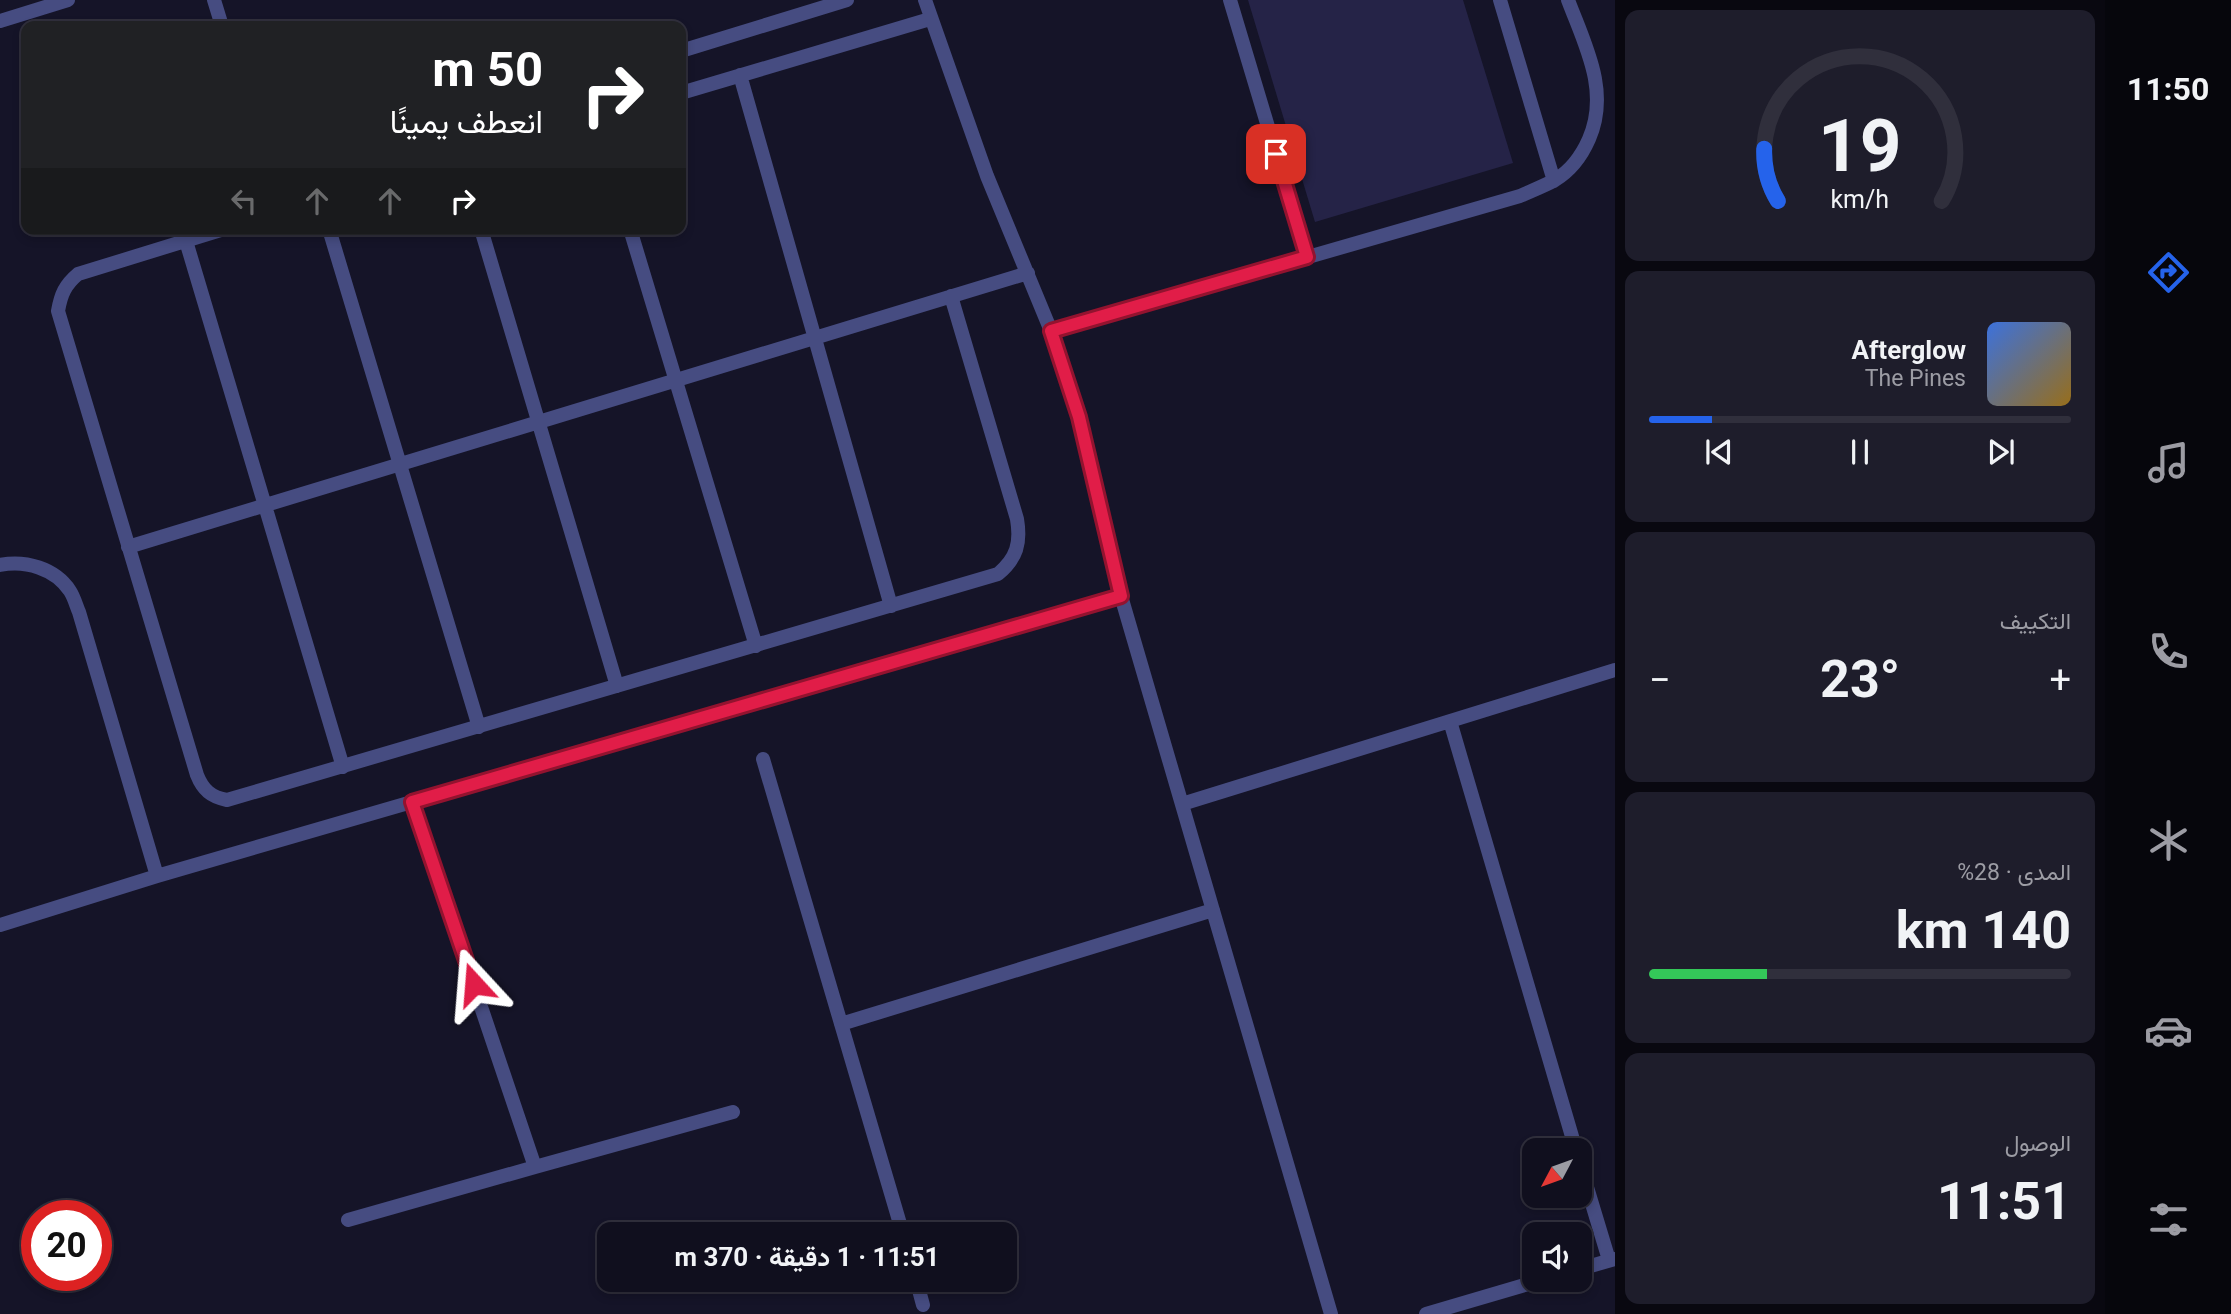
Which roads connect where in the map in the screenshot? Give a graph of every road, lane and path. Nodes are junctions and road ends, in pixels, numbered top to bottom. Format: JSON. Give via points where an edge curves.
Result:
{"nodes":[{"id":1,"x":68,"y":0,"type":"edge"},
{"id":2,"x":214,"y":0,"type":"edge"},
{"id":3,"x":847,"y":0,"type":"edge"},
{"id":4,"x":925,"y":0,"type":"edge"},
{"id":5,"x":1230,"y":0,"type":"edge"},
{"id":6,"x":1500,"y":0,"type":"edge"},
{"id":7,"x":1568,"y":0,"type":"edge"},
{"id":8,"x":930,"y":19,"type":"junction"},
{"id":9,"x":0,"y":21,"type":"edge"},
{"id":10,"x":220,"y":21,"type":"edge"},
{"id":11,"x":686,"y":49,"type":"edge"},
{"id":12,"x":740,"y":75,"type":"junction"},
{"id":13,"x":686,"y":91,"type":"edge"},
{"id":14,"x":1554,"y":181,"type":"junction"},
{"id":15,"x":203,"y":235,"type":"edge"},
{"id":16,"x":331,"y":235,"type":"edge"},
{"id":17,"x":483,"y":235,"type":"edge"},
{"id":18,"x":632,"y":235,"type":"edge"},
{"id":19,"x":186,"y":240,"type":"junction"},
{"id":20,"x":1307,"y":257,"type":"junction"},
{"id":21,"x":1028,"y":273,"type":"junction"},
{"id":22,"x":951,"y":296,"type":"junction"},
{"id":23,"x":1051,"y":331,"type":"junction"},
{"id":24,"x":815,"y":337,"type":"junction"},
{"id":25,"x":676,"y":380,"type":"junction"},
{"id":26,"x":538,"y":422,"type":"junction"},
{"id":27,"x":400,"y":464,"type":"junction"},
{"id":28,"x":265,"y":505,"type":"junction"},
{"id":29,"x":128,"y":547,"type":"junction"},
{"id":30,"x":0,"y":565,"type":"edge"},
{"id":31,"x":1121,"y":596,"type":"junction"},
{"id":32,"x":891,"y":606,"type":"junction"},
{"id":33,"x":756,"y":646,"type":"junction"},
{"id":34,"x":1615,"y":670,"type":"edge"},
{"id":35,"x":617,"y":686,"type":"junction"},
{"id":36,"x":1450,"y":721,"type":"junction"},
{"id":37,"x":479,"y":727,"type":"junction"},
{"id":38,"x":763,"y":759,"type":"dead end"},
{"id":39,"x":343,"y":767,"type":"junction"},
{"id":40,"x":412,"y":802,"type":"junction"},
{"id":41,"x":1182,"y":804,"type":"junction"},
{"id":42,"x":157,"y":876,"type":"junction"},
{"id":43,"x":1213,"y":910,"type":"junction"},
{"id":44,"x":0,"y":925,"type":"edge"},
{"id":45,"x":841,"y":1024,"type":"junction"},
{"id":46,"x":733,"y":1111,"type":"dead end"},
{"id":47,"x":1572,"y":1138,"type":"edge"},
{"id":48,"x":535,"y":1167,"type":"junction"},
{"id":49,"x":1592,"y":1200,"type":"edge"},
{"id":50,"x":348,"y":1220,"type":"dead end"},
{"id":51,"x":899,"y":1222,"type":"edge"},
{"id":52,"x":1612,"y":1260,"type":"edge"},
{"id":53,"x":1592,"y":1266,"type":"edge"},
{"id":54,"x":1522,"y":1286,"type":"edge"},
{"id":55,"x":920,"y":1292,"type":"edge"},
{"id":56,"x":923,"y":1305,"type":"dead end"},
{"id":57,"x":1331,"y":1314,"type":"edge"},
{"id":58,"x":1426,"y":1314,"type":"edge"}],
"edges":[{"from":1,"to":9,"type":"lane"},
{"from":2,"to":10,"type":"lane"},
{"from":3,"to":11,"type":"lane"},
{"from":4,"to":8,"type":"lane"},
{"from":5,"to":20,"type":"lane"},
{"from":6,"to":14,"type":"lane"},
{"from":7,"to":14,"type":"lane","via":[[1594,72],[1598,98],[1595,125],[1584,150]]},
{"from":8,"to":12,"type":"lane"},
{"from":8,"to":21,"type":"lane"},
{"from":12,"to":13,"type":"lane"},
{"from":12,"to":24,"type":"lane"},
{"from":14,"to":20,"type":"lane","via":[[1520,196]]},
{"from":15,"to":19,"type":"lane"},
{"from":16,"to":27,"type":"lane"},
{"from":17,"to":26,"type":"lane"},
{"from":18,"to":25,"type":"lane"},
{"from":19,"to":28,"type":"lane"},
{"from":19,"to":29,"type":"lane","via":[[78,274],[60,296],[60,324]]},
{"from":20,"to":23,"type":"lane"},
{"from":21,"to":22,"type":"lane"},
{"from":21,"to":23,"type":"lane"},
{"from":22,"to":24,"type":"lane"},
{"from":22,"to":32,"type":"lane","via":[[1017,519],[1017,551],[998,574]]},
{"from":23,"to":31,"type":"lane","via":[[1079,417]]},
{"from":24,"to":25,"type":"lane"},
{"from":24,"to":32,"type":"lane"},
{"from":25,"to":26,"type":"lane"},
{"from":25,"to":33,"type":"lane"},
{"from":26,"to":27,"type":"lane"},
{"from":26,"to":35,"type":"lane"},
{"from":27,"to":28,"type":"lane"},
{"from":27,"to":37,"type":"lane"},
{"from":28,"to":29,"type":"lane"},
{"from":28,"to":39,"type":"lane"},
{"from":29,"to":39,"type":"lane","via":[[197,775],[208,793],[227,800]]},
{"from":30,"to":42,"type":"lane","via":[[34,565],[69,590]]},
{"from":31,"to":40,"type":"lane"},
{"from":31,"to":41,"type":"lane"},
{"from":32,"to":33,"type":"lane"},
{"from":33,"to":35,"type":"lane"},
{"from":34,"to":36,"type":"lane"},
{"from":35,"to":37,"type":"lane"},
{"from":36,"to":41,"type":"lane"},
{"from":36,"to":47,"type":"lane"},
{"from":37,"to":39,"type":"lane"},
{"from":38,"to":45,"type":"lane"},
{"from":40,"to":42,"type":"lane"},
{"from":40,"to":48,"type":"lane"},
{"from":41,"to":43,"type":"lane"},
{"from":42,"to":44,"type":"lane"},
{"from":43,"to":45,"type":"lane"},
{"from":43,"to":57,"type":"lane"},
{"from":45,"to":51,"type":"lane"},
{"from":46,"to":48,"type":"lane"},
{"from":48,"to":50,"type":"lane"},
{"from":49,"to":52,"type":"lane"},
{"from":52,"to":53,"type":"lane"},
{"from":54,"to":58,"type":"lane"},
{"from":55,"to":56,"type":"lane"}]}
